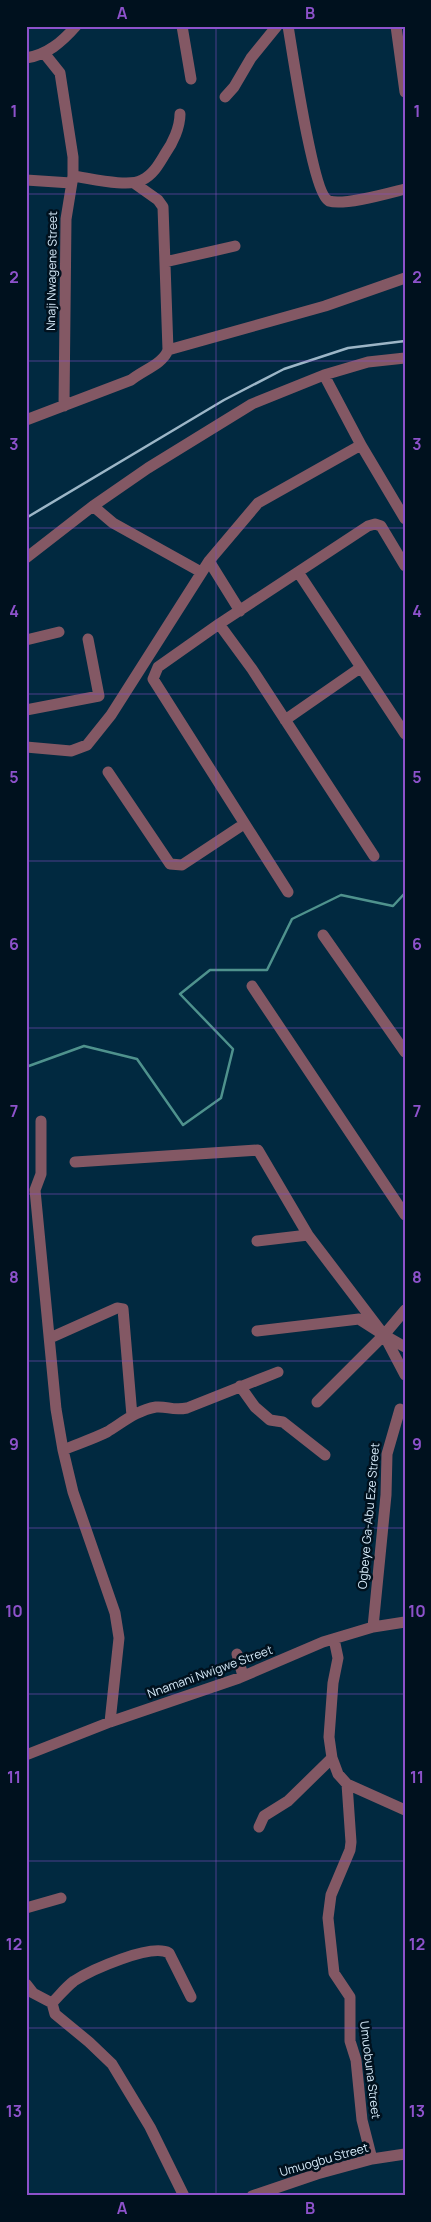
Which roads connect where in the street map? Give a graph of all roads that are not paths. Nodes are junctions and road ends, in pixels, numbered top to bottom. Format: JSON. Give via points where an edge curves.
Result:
{"nodes":[{"id":1,"x":76,"y":26,"type":"edge"},
{"id":2,"x":182,"y":26,"type":"edge"},
{"id":3,"x":277,"y":26,"type":"edge"},
{"id":4,"x":288,"y":26,"type":"edge"},
{"id":5,"x":396,"y":26,"type":"edge"},
{"id":6,"x":44,"y":54,"type":"junction"},
{"id":7,"x":26,"y":58,"type":"edge"},
{"id":8,"x":403,"y":69,"type":"edge"},
{"id":9,"x":190,"y":79,"type":"dead end"},
{"id":10,"x":405,"y":92,"type":"edge"},
{"id":11,"x":225,"y":97,"type":"dead end"},
{"id":12,"x":180,"y":114,"type":"dead end"},
{"id":13,"x":26,"y":180,"type":"edge"},
{"id":14,"x":72,"y":180,"type":"junction"},
{"id":15,"x":134,"y":183,"type":"junction"},
{"id":16,"x":405,"y":189,"type":"edge"},
{"id":17,"x":235,"y":246,"type":"dead end"},
{"id":18,"x":165,"y":262,"type":"junction"},
{"id":19,"x":405,"y":278,"type":"edge"},
{"id":20,"x":168,"y":350,"type":"junction"},
{"id":21,"x":405,"y":358,"type":"edge"},
{"id":22,"x":324,"y":375,"type":"junction"},
{"id":23,"x":64,"y":406,"type":"junction"},
{"id":24,"x":26,"y":420,"type":"edge"},
{"id":25,"x":361,"y":445,"type":"junction"},
{"id":26,"x":93,"y":506,"type":"junction"},
{"id":27,"x":405,"y":519,"type":"edge"},
{"id":28,"x":26,"y":558,"type":"edge"},
{"id":29,"x":208,"y":561,"type":"junction"},
{"id":30,"x":405,"y":566,"type":"edge"},
{"id":31,"x":201,"y":572,"type":"junction"},
{"id":32,"x":298,"y":572,"type":"junction"},
{"id":33,"x":240,"y":611,"type":"junction"},
{"id":34,"x":219,"y":624,"type":"junction"},
{"id":35,"x":59,"y":632,"type":"dead end"},
{"id":36,"x":88,"y":639,"type":"dead end"},
{"id":37,"x":26,"y":640,"type":"edge"},
{"id":38,"x":360,"y":668,"type":"junction"},
{"id":39,"x":99,"y":696,"type":"junction"},
{"id":40,"x":26,"y":710,"type":"edge"},
{"id":41,"x":111,"y":714,"type":"junction"},
{"id":42,"x":285,"y":720,"type":"junction"},
{"id":43,"x":405,"y":734,"type":"edge"},
{"id":44,"x":26,"y":747,"type":"edge"},
{"id":45,"x":108,"y":772,"type":"dead end"},
{"id":46,"x":244,"y":824,"type":"junction"},
{"id":47,"x":374,"y":856,"type":"dead end"},
{"id":48,"x":288,"y":892,"type":"dead end"},
{"id":49,"x":324,"y":936,"type":"dead end"},
{"id":50,"x":252,"y":986,"type":"dead end"},
{"id":51,"x":405,"y":1052,"type":"edge"},
{"id":52,"x":41,"y":1121,"type":"dead end"},
{"id":53,"x":75,"y":1162,"type":"dead end"},
{"id":54,"x":405,"y":1215,"type":"edge"},
{"id":55,"x":308,"y":1235,"type":"junction"},
{"id":56,"x":257,"y":1241,"type":"dead end"},
{"id":57,"x":405,"y":1310,"type":"edge"},
{"id":58,"x":257,"y":1331,"type":"dead end"},
{"id":59,"x":384,"y":1335,"type":"junction"},
{"id":60,"x":50,"y":1338,"type":"junction"},
{"id":61,"x":405,"y":1347,"type":"edge"},
{"id":62,"x":278,"y":1372,"type":"dead end"},
{"id":63,"x":405,"y":1374,"type":"edge"},
{"id":64,"x":240,"y":1386,"type":"junction"},
{"id":65,"x":317,"y":1402,"type":"dead end"},
{"id":66,"x":400,"y":1409,"type":"dead end"},
{"id":67,"x":132,"y":1416,"type":"junction"},
{"id":68,"x":63,"y":1450,"type":"junction"},
{"id":69,"x":325,"y":1455,"type":"dead end"},
{"id":70,"x":405,"y":1622,"type":"edge"},
{"id":71,"x":373,"y":1627,"type":"junction"},
{"id":72,"x":334,"y":1639,"type":"junction"},
{"id":73,"x":237,"y":1654,"type":"dead end"},
{"id":74,"x":243,"y":1676,"type":"junction"},
{"id":75,"x":110,"y":1722,"type":"junction"},
{"id":76,"x":26,"y":1755,"type":"edge"},
{"id":77,"x":332,"y":1758,"type":"junction"},
{"id":78,"x":348,"y":1784,"type":"junction"},
{"id":79,"x":405,"y":1810,"type":"edge"},
{"id":80,"x":259,"y":1827,"type":"dead end"},
{"id":81,"x":62,"y":1898,"type":"dead end"},
{"id":82,"x":26,"y":1908,"type":"edge"},
{"id":83,"x":26,"y":1984,"type":"edge"},
{"id":84,"x":191,"y":1997,"type":"dead end"},
{"id":85,"x":52,"y":2003,"type":"junction"},
{"id":86,"x":405,"y":2143,"type":"edge"},
{"id":87,"x":402,"y":2155,"type":"edge"},
{"id":88,"x":372,"y":2159,"type":"junction"},
{"id":89,"x":184,"y":2196,"type":"edge"},
{"id":90,"x":252,"y":2196,"type":"edge"}],
"edges":[{"from":1,"to":6,"type":"street"},
{"from":2,"to":9,"type":"street"},
{"from":3,"to":11,"type":"street"},
{"from":4,"to":16,"type":"street","via":[[312,160],[324,197],[328,201],[340,201]]},
{"from":5,"to":8,"type":"street"},
{"from":6,"to":7,"type":"street"},
{"from":6,"to":14,"type":"street","name":"Nnaji Nwagene Street","via":[[60,73],[73,157]]},
{"from":8,"to":10,"type":"street"},
{"from":12,"to":15,"type":"street","via":[[170,147],[153,172]]},
{"from":13,"to":14,"type":"street"},
{"from":14,"to":15,"type":"street"},
{"from":14,"to":23,"type":"street","name":"Nnaji Nwagene Street","via":[[66,220]]},
{"from":15,"to":18,"type":"street","via":[[162,203]]},
{"from":17,"to":18,"type":"street"},
{"from":18,"to":20,"type":"street"},
{"from":19,"to":20,"type":"street","via":[[325,306]]},
{"from":20,"to":23,"type":"street","via":[[163,360],[131,380]]},
{"from":21,"to":22,"type":"street","via":[[368,362]]},
{"from":22,"to":25,"type":"street"},
{"from":22,"to":26,"type":"street","via":[[252,404]]},
{"from":23,"to":24,"type":"street"},
{"from":25,"to":27,"type":"street"},
{"from":25,"to":29,"type":"street","via":[[258,503]]},
{"from":26,"to":28,"type":"street"},
{"from":26,"to":31,"type":"street","via":[[113,523]]},
{"from":29,"to":31,"type":"street"},
{"from":29,"to":33,"type":"street"},
{"from":30,"to":32,"type":"street","via":[[381,526],[375,524]]},
{"from":31,"to":41,"type":"street"},
{"from":32,"to":33,"type":"street"},
{"from":32,"to":38,"type":"street"},
{"from":33,"to":34,"type":"street"},
{"from":34,"to":42,"type":"street"},
{"from":34,"to":46,"type":"street","via":[[158,667],[153,679]]},
{"from":35,"to":37,"type":"street"},
{"from":36,"to":39,"type":"street"},
{"from":38,"to":42,"type":"street"},
{"from":38,"to":43,"type":"street"},
{"from":39,"to":40,"type":"street"},
{"from":39,"to":41,"type":"street"},
{"from":41,"to":44,"type":"street","via":[[87,745],[71,751]]},
{"from":42,"to":47,"type":"street"},
{"from":45,"to":46,"type":"street","via":[[170,864],[182,865]]},
{"from":46,"to":48,"type":"street"},
{"from":49,"to":51,"type":"street"},
{"from":50,"to":54,"type":"street"},
{"from":52,"to":60,"type":"street","via":[[41,1174],[35,1190]]},
{"from":53,"to":55,"type":"street","via":[[258,1150]]},
{"from":55,"to":56,"type":"street"},
{"from":55,"to":59,"type":"street"},
{"from":57,"to":59,"type":"street"},
{"from":58,"to":59,"type":"street","via":[[359,1319]]},
{"from":59,"to":61,"type":"street"},
{"from":59,"to":63,"type":"street"},
{"from":59,"to":65,"type":"street"},
{"from":60,"to":67,"type":"street","via":[[117,1308],[123,1309]]},
{"from":60,"to":68,"type":"street"},
{"from":62,"to":64,"type":"street"},
{"from":64,"to":67,"type":"street","via":[[187,1408],[175,1411],[156,1407]]},
{"from":64,"to":69,"type":"street","via":[[255,1407],[270,1420],[283,1422]]},
{"from":66,"to":71,"type":"street","name":"Ogbeye Ga-Abu Eze Street","via":[[387,1454]]},
{"from":67,"to":68,"type":"street"},
{"from":68,"to":75,"type":"street","via":[[73,1492],[119,1630]]},
{"from":70,"to":71,"type":"street","name":"Nnamani Nwigwe Street"},
{"from":71,"to":72,"type":"street","name":"Nnamani Nwigwe Street"},
{"from":72,"to":74,"type":"street","name":"Nnamani Nwigwe Street"},
{"from":72,"to":77,"type":"street","name":"Umuobuna Street","via":[[338,1658],[329,1719]]},
{"from":73,"to":74,"type":"street"},
{"from":74,"to":75,"type":"street","name":"Nnamani Nwigwe Street"},
{"from":75,"to":76,"type":"street","name":"Nnamani Nwigwe Street"},
{"from":77,"to":78,"type":"street","name":"Umuobuna Street","via":[[338,1774]]},
{"from":77,"to":80,"type":"street","via":[[288,1801],[264,1816]]},
{"from":78,"to":79,"type":"street"},
{"from":78,"to":88,"type":"street","name":"Umuobuna Street","via":[[352,1823],[350,1850],[331,1895],[328,1918],[334,1974],[350,1997],[350,2041],[356,2060],[362,2120]]},
{"from":81,"to":82,"type":"street"},
{"from":83,"to":85,"type":"street","via":[[33,1993]]},
{"from":84,"to":85,"type":"street","via":[[169,1953],[158,1950],[108,1964],[75,1981]]},
{"from":85,"to":89,"type":"street","via":[[55,2014],[112,2064],[150,2127]]},
{"from":86,"to":87,"type":"street"},
{"from":87,"to":88,"type":"street","name":"Umuogbu Street"},
{"from":88,"to":90,"type":"street","name":"Umuogbu Street"}]}
